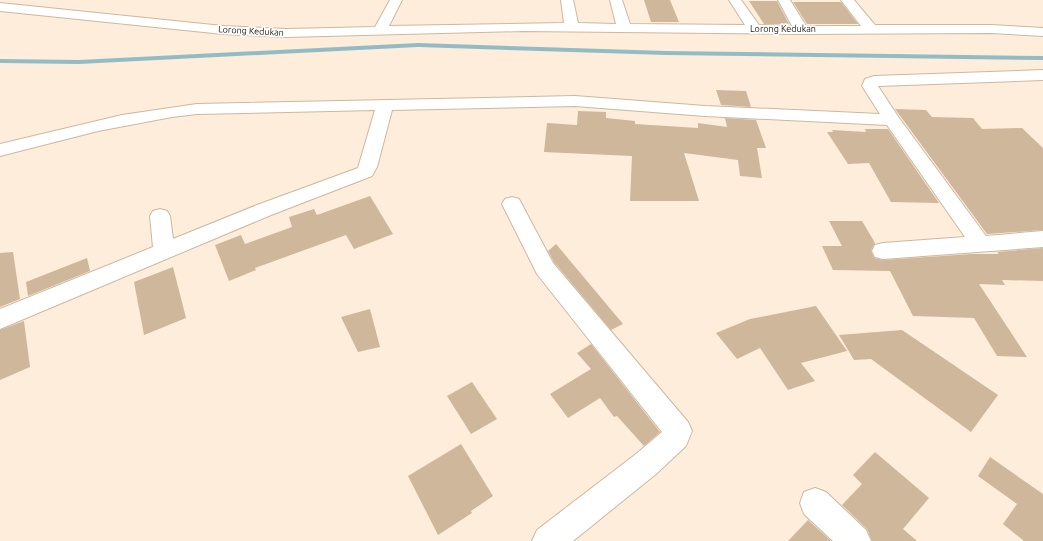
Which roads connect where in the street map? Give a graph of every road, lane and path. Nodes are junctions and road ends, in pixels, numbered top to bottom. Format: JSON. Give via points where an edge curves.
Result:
{"nodes":[{"id":1,"x":74,"y":0,"type":"edge"},
{"id":2,"x":396,"y":0,"type":"edge"},
{"id":3,"x":567,"y":0,"type":"edge"},
{"id":4,"x":616,"y":0,"type":"edge"},
{"id":5,"x":735,"y":0,"type":"edge"},
{"id":6,"x":784,"y":0,"type":"edge"},
{"id":7,"x":847,"y":0,"type":"edge"},
{"id":8,"x":0,"y":7,"type":"edge"},
{"id":9,"x":54,"y":12,"type":"junction"},
{"id":10,"x":572,"y":27,"type":"junction"},
{"id":11,"x":624,"y":27,"type":"junction"},
{"id":12,"x":754,"y":29,"type":"junction"},
{"id":13,"x":871,"y":29,"type":"junction"},
{"id":14,"x":801,"y":30,"type":"junction"},
{"id":15,"x":380,"y":31,"type":"junction"},
{"id":16,"x":1043,"y":32,"type":"edge"},
{"id":17,"x":1043,"y":75,"type":"edge"},
{"id":18,"x":385,"y":104,"type":"junction"},
{"id":19,"x":892,"y":120,"type":"junction"},
{"id":20,"x":0,"y":150,"type":"edge"},
{"id":21,"x":512,"y":204,"type":"dead end"},
{"id":22,"x":160,"y":216,"type":"dead end"},
{"id":23,"x":1043,"y":239,"type":"edge"},
{"id":24,"x":981,"y":244,"type":"junction"},
{"id":25,"x":883,"y":251,"type":"dead end"},
{"id":26,"x":164,"y":252,"type":"junction"},
{"id":27,"x":0,"y":319,"type":"edge"},
{"id":28,"x":815,"y":503,"type":"dead end"},
{"id":29,"x":548,"y":541,"type":"edge"},
{"id":30,"x":855,"y":541,"type":"edge"}],
"edges":[{"from":1,"to":9,"type":"street"},
{"from":2,"to":15,"type":"street"},
{"from":3,"to":10,"type":"street"},
{"from":4,"to":11,"type":"street"},
{"from":5,"to":12,"type":"street"},
{"from":6,"to":14,"type":"street"},
{"from":7,"to":13,"type":"street"},
{"from":8,"to":9,"type":"street","name":"Lorong Kedukan"},
{"from":9,"to":15,"type":"street","name":"Lorong Kedukan","via":[[223,30],[286,33]]},
{"from":10,"to":11,"type":"street","name":"Lorong Kedukan"},
{"from":10,"to":15,"type":"street","name":"Lorong Kedukan"},
{"from":11,"to":12,"type":"street","name":"Lorong Kedukan"},
{"from":12,"to":14,"type":"street","name":"Lorong Kedukan"},
{"from":13,"to":14,"type":"street","name":"Lorong Kedukan"},
{"from":13,"to":16,"type":"street","name":"Lorong Kedukan","via":[[991,29]]},
{"from":17,"to":19,"type":"street","via":[[871,82],[870,86]]},
{"from":18,"to":19,"type":"street","via":[[574,101],[697,111]]},
{"from":18,"to":20,"type":"street","via":[[173,111]]},
{"from":18,"to":26,"type":"street","via":[[365,172]]},
{"from":19,"to":24,"type":"street"},
{"from":21,"to":29,"type":"street","via":[[545,268],[678,431],[676,437],[646,464]]},
{"from":22,"to":26,"type":"street"},
{"from":23,"to":24,"type":"street"},
{"from":24,"to":25,"type":"street"},
{"from":26,"to":27,"type":"street"},
{"from":28,"to":30,"type":"street"}]}
